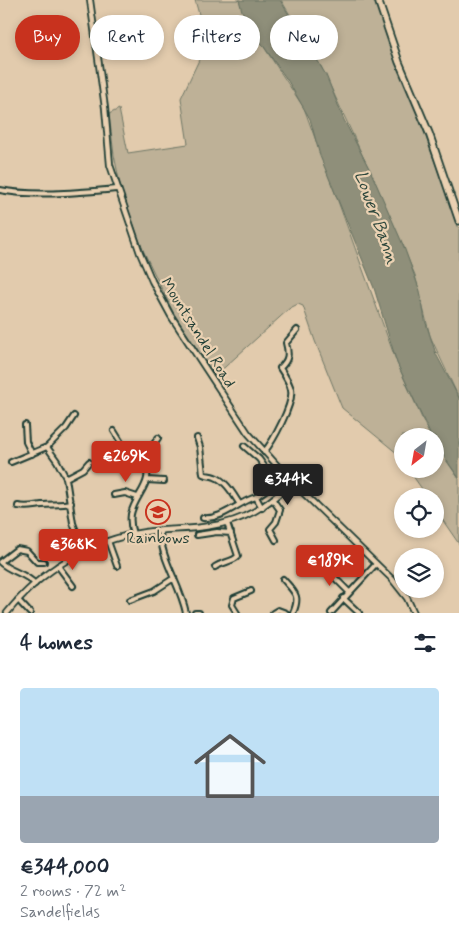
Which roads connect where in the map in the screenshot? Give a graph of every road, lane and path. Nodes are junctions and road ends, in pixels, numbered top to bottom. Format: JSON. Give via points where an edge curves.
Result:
{"nodes":[{"id":1,"x":90,"y":0,"type":"edge"},
{"id":2,"x":378,"y":0,"type":"edge"},
{"id":3,"x":117,"y":189,"type":"junction"},
{"id":4,"x":0,"y":190,"type":"edge"},
{"id":5,"x":459,"y":221,"type":"edge"},
{"id":6,"x":297,"y":330,"type":"dead end"},
{"id":7,"x":74,"y":416,"type":"dead end"},
{"id":8,"x":25,"y":425,"type":"dead end"},
{"id":9,"x":114,"y":431,"type":"dead end"},
{"id":10,"x":158,"y":438,"type":"dead end"},
{"id":11,"x":197,"y":438,"type":"dead end"},
{"id":12,"x":244,"y":446,"type":"dead end"},
{"id":13,"x":47,"y":447,"type":"junction"},
{"id":14,"x":264,"y":452,"type":"junction"},
{"id":15,"x":32,"y":454,"type":"junction"},
{"id":16,"x":141,"y":458,"type":"junction"},
{"id":17,"x":11,"y":462,"type":"dead end"},
{"id":18,"x":89,"y":462,"type":"dead end"},
{"id":19,"x":66,"y":478,"type":"junction"},
{"id":20,"x":147,"y":480,"type":"junction"},
{"id":21,"x":164,"y":481,"type":"dead end"},
{"id":22,"x":292,"y":482,"type":"junction"},
{"id":23,"x":114,"y":494,"type":"dead end"},
{"id":24,"x":256,"y":497,"type":"junction"},
{"id":25,"x":137,"y":498,"type":"junction"},
{"id":26,"x":273,"y":500,"type":"junction"},
{"id":27,"x":71,"y":503,"type":"junction"},
{"id":28,"x":238,"y":504,"type":"junction"},
{"id":29,"x":18,"y":506,"type":"dead end"},
{"id":30,"x":262,"y":508,"type":"junction"},
{"id":31,"x":203,"y":518,"type":"dead end"},
{"id":32,"x":227,"y":522,"type":"junction"},
{"id":33,"x":160,"y":531,"type":"junction"},
{"id":34,"x":133,"y":534,"type":"junction"},
{"id":35,"x":231,"y":534,"type":"junction"},
{"id":36,"x":197,"y":535,"type":"dead end"},
{"id":37,"x":276,"y":540,"type":"dead end"},
{"id":38,"x":108,"y":541,"type":"junction"},
{"id":39,"x":83,"y":551,"type":"junction"},
{"id":40,"x":0,"y":562,"type":"edge"},
{"id":41,"x":44,"y":562,"type":"dead end"},
{"id":42,"x":376,"y":564,"type":"junction"},
{"id":43,"x":58,"y":566,"type":"junction"},
{"id":44,"x":117,"y":566,"type":"dead end"},
{"id":45,"x":215,"y":567,"type":"dead end"},
{"id":46,"x":324,"y":568,"type":"dead end"},
{"id":47,"x":174,"y":578,"type":"junction"},
{"id":48,"x":283,"y":579,"type":"dead end"},
{"id":49,"x":35,"y":584,"type":"junction"},
{"id":50,"x":73,"y":586,"type":"dead end"},
{"id":51,"x":251,"y":591,"type":"dead end"},
{"id":52,"x":349,"y":592,"type":"junction"},
{"id":53,"x":343,"y":598,"type":"junction"},
{"id":54,"x":18,"y":600,"type":"junction"},
{"id":55,"x":130,"y":600,"type":"dead end"},
{"id":56,"x":7,"y":613,"type":"edge"},
{"id":57,"x":30,"y":613,"type":"edge"},
{"id":58,"x":186,"y":613,"type":"edge"},
{"id":59,"x":195,"y":613,"type":"edge"},
{"id":60,"x":199,"y":613,"type":"edge"},
{"id":61,"x":237,"y":613,"type":"edge"},
{"id":62,"x":273,"y":613,"type":"edge"},
{"id":63,"x":286,"y":613,"type":"edge"},
{"id":64,"x":293,"y":613,"type":"edge"},
{"id":65,"x":331,"y":613,"type":"edge"},
{"id":66,"x":359,"y":613,"type":"edge"},
{"id":67,"x":414,"y":613,"type":"edge"}],
"edges":[{"from":1,"to":3,"type":"street","name":"Mountsandel Road","via":[[108,155]]},
{"from":2,"to":5,"type":"main road"},
{"from":3,"to":4,"type":"street","via":[[78,193]]},
{"from":3,"to":14,"type":"street","name":"Mountsandel Road","via":[[140,253],[166,307],[248,433]]},
{"from":6,"to":14,"type":"street","via":[[286,343],[289,355],[280,368],[291,389],[291,399],[275,436]]},
{"from":7,"to":13,"type":"street"},
{"from":8,"to":15,"type":"street","via":[[26,442]]},
{"from":9,"to":16,"type":"street","via":[[122,444],[124,456]]},
{"from":10,"to":16,"type":"street"},
{"from":11,"to":28,"type":"street","via":[[203,474],[216,477],[231,491]]},
{"from":12,"to":24,"type":"street","via":[[259,459],[274,480]]},
{"from":13,"to":15,"type":"street"},
{"from":13,"to":19,"type":"street"},
{"from":14,"to":22,"type":"street","name":"Mountsandel Road"},
{"from":15,"to":17,"type":"street"},
{"from":16,"to":20,"type":"street","via":[[148,473]]},
{"from":18,"to":19,"type":"street"},
{"from":19,"to":27,"type":"street"},
{"from":20,"to":21,"type":"street"},
{"from":20,"to":25,"type":"street"},
{"from":22,"to":26,"type":"street"},
{"from":22,"to":42,"type":"street","name":"Mountsandel Road"},
{"from":23,"to":25,"type":"street","via":[[125,493]]},
{"from":24,"to":28,"type":"street"},
{"from":24,"to":30,"type":"street"},
{"from":25,"to":34,"type":"street","via":[[130,517]]},
{"from":26,"to":30,"type":"street"},
{"from":26,"to":37,"type":"street","via":[[280,510],[270,529]]},
{"from":27,"to":29,"type":"street","via":[[28,508]]},
{"from":27,"to":39,"type":"street","via":[[73,524]]},
{"from":28,"to":31,"type":"street","via":[[226,512]]},
{"from":30,"to":32,"type":"street"},
{"from":32,"to":33,"type":"street"},
{"from":32,"to":35,"type":"street"},
{"from":33,"to":34,"type":"street"},
{"from":33,"to":47,"type":"street","via":[[164,555]]},
{"from":34,"to":38,"type":"street"},
{"from":35,"to":36,"type":"street"},
{"from":35,"to":45,"type":"street","via":[[238,556]]},
{"from":38,"to":39,"type":"street"},
{"from":38,"to":44,"type":"street"},
{"from":39,"to":43,"type":"street"},
{"from":40,"to":41,"type":"street","via":[[17,549],[27,551],[37,562]]},
{"from":40,"to":49,"type":"street"},
{"from":42,"to":52,"type":"street"},
{"from":42,"to":67,"type":"street","name":"Mountsandel Road","via":[[402,591]]},
{"from":43,"to":49,"type":"street"},
{"from":43,"to":50,"type":"street"},
{"from":46,"to":52,"type":"street"},
{"from":47,"to":55,"type":"street","via":[[154,591]]},
{"from":47,"to":58,"type":"street"},
{"from":48,"to":64,"type":"street","via":[[298,598]]},
{"from":49,"to":54,"type":"street"},
{"from":51,"to":61,"type":"street","via":[[234,598],[232,605]]},
{"from":52,"to":53,"type":"street"},
{"from":53,"to":65,"type":"street"},
{"from":53,"to":66,"type":"street"},
{"from":54,"to":56,"type":"street"},
{"from":54,"to":57,"type":"street"},
{"from":59,"to":60,"type":"street"},
{"from":62,"to":63,"type":"street","via":[[278,610]]}]}
